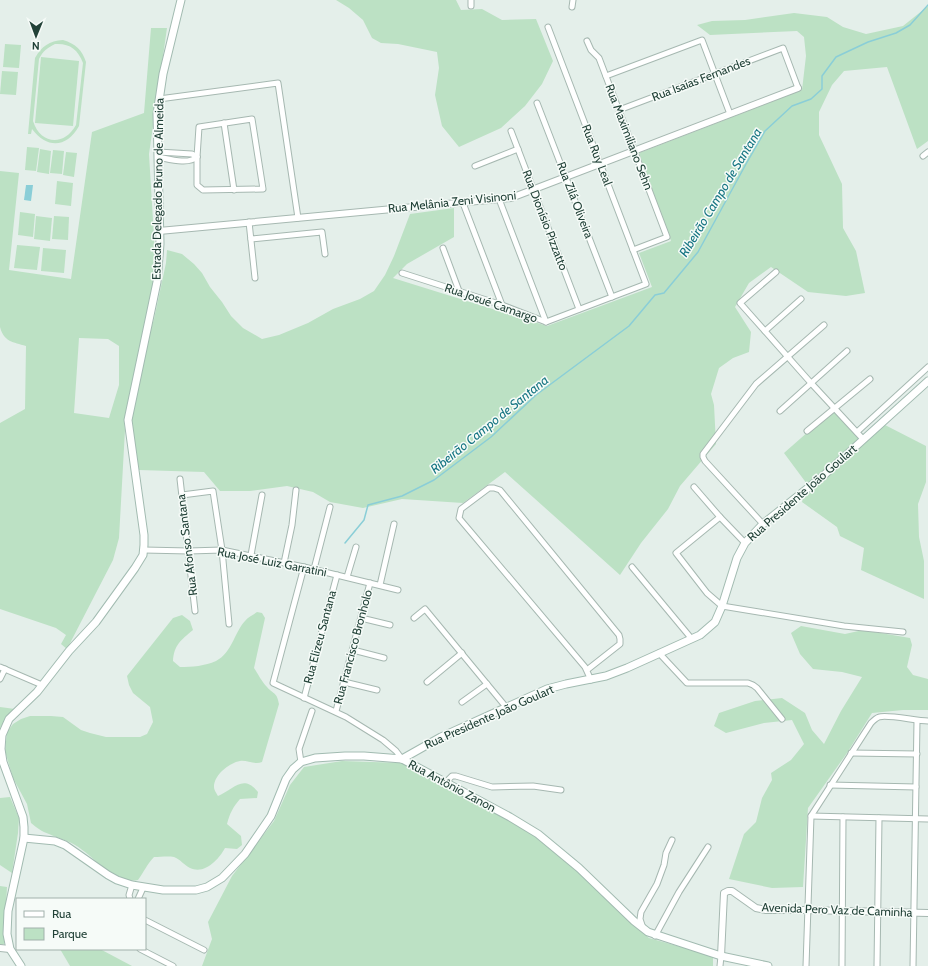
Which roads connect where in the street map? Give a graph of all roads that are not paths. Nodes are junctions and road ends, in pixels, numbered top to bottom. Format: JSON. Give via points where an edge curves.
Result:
{"nodes":[{"id":1,"x":181,"y":0,"type":"edge"},
{"id":2,"x":472,"y":0,"type":"edge"},
{"id":3,"x":573,"y":0,"type":"edge"},
{"id":4,"x":471,"y":6,"type":"dead end"},
{"id":5,"x":572,"y":6,"type":"dead end"},
{"id":6,"x":548,"y":27,"type":"dead end"},
{"id":7,"x":587,"y":41,"type":"dead end"},
{"id":8,"x":715,"y":74,"type":"junction"},
{"id":9,"x":606,"y":76,"type":"junction"},
{"id":10,"x":798,"y":88,"type":"joint"},
{"id":11,"x":159,"y":99,"type":"junction"},
{"id":12,"x":537,"y":103,"type":"dead end"},
{"id":13,"x":619,"y":110,"type":"junction"},
{"id":14,"x":730,"y":114,"type":"junction"},
{"id":15,"x":224,"y":123,"type":"junction"},
{"id":16,"x":511,"y":131,"type":"dead end"},
{"id":17,"x":518,"y":149,"type":"junction"},
{"id":18,"x":634,"y":151,"type":"junction"},
{"id":19,"x":928,"y":152,"type":"edge"},
{"id":20,"x":158,"y":155,"type":"junction"},
{"id":21,"x":923,"y":156,"type":"dead end"},
{"id":22,"x":197,"y":157,"type":"junction"},
{"id":23,"x":600,"y":164,"type":"junction"},
{"id":24,"x":475,"y":166,"type":"dead end"},
{"id":25,"x":566,"y":178,"type":"junction"},
{"id":26,"x":234,"y":190,"type":"junction"},
{"id":27,"x":533,"y":190,"type":"junction"},
{"id":28,"x":499,"y":199,"type":"junction"},
{"id":29,"x":463,"y":202,"type":"junction"},
{"id":30,"x":298,"y":218,"type":"junction"},
{"id":31,"x":250,"y":222,"type":"junction"},
{"id":32,"x":159,"y":231,"type":"junction"},
{"id":33,"x":251,"y":239,"type":"junction"},
{"id":34,"x":443,"y":248,"type":"dead end"},
{"id":35,"x":633,"y":250,"type":"junction"},
{"id":36,"x":325,"y":254,"type":"dead end"},
{"id":37,"x":776,"y":272,"type":"dead end"},
{"id":38,"x":402,"y":273,"type":"dead end"},
{"id":39,"x":255,"y":278,"type":"dead end"},
{"id":40,"x":646,"y":284,"type":"joint"},
{"id":41,"x":459,"y":291,"type":"junction"},
{"id":42,"x":612,"y":297,"type":"junction"},
{"id":43,"x":801,"y":299,"type":"dead end"},
{"id":44,"x":502,"y":305,"type":"junction"},
{"id":45,"x":579,"y":309,"type":"junction"},
{"id":46,"x":546,"y":322,"type":"junction"},
{"id":47,"x":824,"y":325,"type":"dead end"},
{"id":48,"x":765,"y":331,"type":"junction"},
{"id":49,"x":847,"y":351,"type":"dead end"},
{"id":50,"x":788,"y":356,"type":"junction"},
{"id":51,"x":928,"y":367,"type":"edge"},
{"id":52,"x":870,"y":378,"type":"dead end"},
{"id":53,"x":928,"y":380,"type":"edge"},
{"id":54,"x":811,"y":383,"type":"junction"},
{"id":55,"x":834,"y":408,"type":"junction"},
{"id":56,"x":780,"y":411,"type":"dead end"},
{"id":57,"x":807,"y":431,"type":"dead end"},
{"id":58,"x":857,"y":432,"type":"junction"},
{"id":59,"x":863,"y":439,"type":"junction"},
{"id":60,"x":180,"y":479,"type":"dead end"},
{"id":61,"x":694,"y":487,"type":"dead end"},
{"id":62,"x":296,"y":490,"type":"dead end"},
{"id":63,"x":182,"y":495,"type":"junction"},
{"id":64,"x":262,"y":495,"type":"dead end"},
{"id":65,"x":330,"y":507,"type":"dead end"},
{"id":66,"x":720,"y":517,"type":"junction"},
{"id":67,"x":394,"y":524,"type":"dead end"},
{"id":68,"x":763,"y":524,"type":"junction"},
{"id":69,"x":745,"y":543,"type":"junction"},
{"id":70,"x":356,"y":546,"type":"dead end"},
{"id":71,"x":144,"y":550,"type":"junction"},
{"id":72,"x":222,"y":550,"type":"junction"},
{"id":73,"x":189,"y":551,"type":"junction"},
{"id":74,"x":251,"y":555,"type":"junction"},
{"id":75,"x":284,"y":562,"type":"junction"},
{"id":76,"x":304,"y":567,"type":"junction"},
{"id":77,"x":632,"y":568,"type":"dead end"},
{"id":78,"x":314,"y":570,"type":"junction"},
{"id":79,"x":337,"y":575,"type":"junction"},
{"id":80,"x":347,"y":577,"type":"junction"},
{"id":81,"x":370,"y":583,"type":"junction"},
{"id":82,"x":380,"y":585,"type":"junction"},
{"id":83,"x":398,"y":590,"type":"dead end"},
{"id":84,"x":722,"y":606,"type":"junction"},
{"id":85,"x":195,"y":611,"type":"dead end"},
{"id":86,"x":361,"y":618,"type":"junction"},
{"id":87,"x":414,"y":618,"type":"dead end"},
{"id":88,"x":229,"y":624,"type":"dead end"},
{"id":89,"x":390,"y":625,"type":"dead end"},
{"id":90,"x":902,"y":632,"type":"dead end"},
{"id":91,"x":691,"y":638,"type":"junction"},
{"id":92,"x":353,"y":650,"type":"junction"},
{"id":93,"x":659,"y":653,"type":"junction"},
{"id":94,"x":462,"y":654,"type":"junction"},
{"id":95,"x":384,"y":658,"type":"dead end"},
{"id":96,"x":2,"y":668,"type":"edge"},
{"id":97,"x":587,"y":670,"type":"junction"},
{"id":98,"x":0,"y":679,"type":"edge"},
{"id":99,"x":591,"y":680,"type":"junction"},
{"id":100,"x":344,"y":682,"type":"junction"},
{"id":101,"x":428,"y":682,"type":"dead end"},
{"id":102,"x":487,"y":684,"type":"junction"},
{"id":103,"x":42,"y":685,"type":"junction"},
{"id":104,"x":378,"y":690,"type":"dead end"},
{"id":105,"x":304,"y":698,"type":"junction"},
{"id":106,"x":462,"y":702,"type":"dead end"},
{"id":107,"x":506,"y":707,"type":"junction"},
{"id":108,"x":312,"y":711,"type":"dead end"},
{"id":109,"x":336,"y":711,"type":"junction"},
{"id":110,"x":782,"y":719,"type":"dead end"},
{"id":111,"x":917,"y":721,"type":"junction"},
{"id":112,"x":928,"y":721,"type":"edge"},
{"id":113,"x":851,"y":753,"type":"junction"},
{"id":114,"x":917,"y":754,"type":"junction"},
{"id":115,"x":402,"y":759,"type":"junction"},
{"id":116,"x":301,"y":762,"type":"junction"},
{"id":117,"x":445,"y":783,"type":"junction"},
{"id":118,"x":830,"y":785,"type":"junction"},
{"id":119,"x":916,"y":787,"type":"junction"},
{"id":120,"x":561,"y":790,"type":"dead end"},
{"id":121,"x":811,"y":816,"type":"junction"},
{"id":122,"x":843,"y":817,"type":"junction"},
{"id":123,"x":879,"y":818,"type":"junction"},
{"id":124,"x":915,"y":819,"type":"junction"},
{"id":125,"x":928,"y":819,"type":"edge"},
{"id":126,"x":24,"y":838,"type":"junction"},
{"id":127,"x":672,"y":840,"type":"dead end"},
{"id":128,"x":708,"y":847,"type":"dead end"},
{"id":129,"x":132,"y":885,"type":"junction"},
{"id":130,"x":143,"y":888,"type":"junction"},
{"id":131,"x":130,"y":898,"type":"edge"},
{"id":132,"x":138,"y":898,"type":"edge"},
{"id":133,"x":807,"y":910,"type":"junction"},
{"id":134,"x":842,"y":911,"type":"junction"},
{"id":135,"x":879,"y":911,"type":"junction"},
{"id":136,"x":913,"y":912,"type":"junction"},
{"id":137,"x":928,"y":913,"type":"edge"},
{"id":138,"x":146,"y":921,"type":"edge"},
{"id":139,"x":643,"y":929,"type":"junction"},
{"id":140,"x":655,"y":936,"type":"junction"},
{"id":141,"x":0,"y":948,"type":"edge"},
{"id":142,"x":10,"y":949,"type":"junction"},
{"id":143,"x":142,"y":950,"type":"edge"},
{"id":144,"x":204,"y":950,"type":"dead end"},
{"id":145,"x":721,"y":956,"type":"junction"},
{"id":146,"x":21,"y":966,"type":"edge"},
{"id":147,"x":173,"y":966,"type":"edge"},
{"id":148,"x":720,"y":966,"type":"edge"},
{"id":149,"x":768,"y":966,"type":"edge"},
{"id":150,"x":806,"y":966,"type":"edge"},
{"id":151,"x":842,"y":966,"type":"edge"},
{"id":152,"x":877,"y":966,"type":"edge"},
{"id":153,"x":913,"y":966,"type":"edge"}],
"edges":[{"from":1,"to":11,"type":"main road","name":"Estrada Delegado Bruno de Almeida"},
{"from":2,"to":4,"type":"street"},
{"from":3,"to":5,"type":"street"},
{"from":6,"to":23,"type":"street","name":"Rua Ruy Leal"},
{"from":7,"to":9,"type":"street","name":"Rua Maximiliano Sehn","via":[[599,58]]},
{"from":8,"to":9,"type":"street","via":[[702,40]]},
{"from":8,"to":10,"type":"street","name":"Rua Isaías Fernandes","via":[[783,48]]},
{"from":8,"to":13,"type":"street","name":"Rua Isaías Fernandes"},
{"from":8,"to":14,"type":"street"},
{"from":9,"to":13,"type":"street","name":"Rua Maximiliano Sehn"},
{"from":10,"to":14,"type":"street","name":"Rua Melânia Zeni Visinoni"},
{"from":11,"to":20,"type":"main road","name":"Estrada Delegado Bruno de Almeida"},
{"from":11,"to":30,"type":"street","via":[[278,82]]},
{"from":12,"to":25,"type":"street","name":"Rua Zilá Oliveira"},
{"from":13,"to":18,"type":"street","name":"Rua Maximiliano Sehn"},
{"from":14,"to":18,"type":"street","name":"Rua Melânia Zeni Visinoni"},
{"from":15,"to":22,"type":"street","via":[[199,127]]},
{"from":15,"to":26,"type":"street"},
{"from":15,"to":26,"type":"street","via":[[252,119],[262,189]]},
{"from":16,"to":17,"type":"street","name":"Rua Dionísio Pizzatto"},
{"from":17,"to":24,"type":"street"},
{"from":17,"to":27,"type":"street","name":"Rua Dionísio Pizzatto"},
{"from":18,"to":23,"type":"street","name":"Rua Melânia Zeni Visinoni"},
{"from":18,"to":35,"type":"street","name":"Rua Maximiliano Sehn","via":[[667,237]]},
{"from":19,"to":21,"type":"street"},
{"from":20,"to":22,"type":"street","via":[[192,154]]},
{"from":20,"to":32,"type":"main road","name":"Estrada Delegado Bruno de Almeida"},
{"from":22,"to":26,"type":"street","via":[[199,188]]},
{"from":23,"to":25,"type":"street","name":"Rua Melânia Zeni Visinoni"},
{"from":23,"to":35,"type":"street","name":"Rua Ruy Leal"},
{"from":25,"to":27,"type":"street","name":"Rua Melânia Zeni Visinoni"},
{"from":25,"to":42,"type":"street","name":"Rua Zilá Oliveira"},
{"from":27,"to":28,"type":"street","name":"Rua Melânia Zeni Visinoni"},
{"from":27,"to":45,"type":"street","name":"Rua Dionísio Pizzatto"},
{"from":28,"to":29,"type":"street","name":"Rua Melânia Zeni Visinoni"},
{"from":28,"to":46,"type":"street"},
{"from":29,"to":30,"type":"street","name":"Rua Melânia Zeni Visinoni"},
{"from":29,"to":44,"type":"street"},
{"from":30,"to":31,"type":"street","name":"Rua Melânia Zeni Visinoni"},
{"from":31,"to":32,"type":"street","name":"Rua Melânia Zeni Visinoni"},
{"from":31,"to":33,"type":"street"},
{"from":32,"to":71,"type":"main road","name":"Estrada Delegado Bruno de Almeida","via":[[157,282],[128,420]]},
{"from":33,"to":36,"type":"street","via":[[322,232]]},
{"from":33,"to":39,"type":"street"},
{"from":34,"to":41,"type":"street"},
{"from":35,"to":40,"type":"street","name":"Rua Ruy Leal"},
{"from":37,"to":48,"type":"street","via":[[740,303]]},
{"from":38,"to":41,"type":"street","name":"Rua Josué Camargo"},
{"from":40,"to":42,"type":"street","name":"Rua Josué Camargo"},
{"from":41,"to":44,"type":"street","name":"Rua Josué Camargo"},
{"from":42,"to":45,"type":"street","name":"Rua Josué Camargo"},
{"from":43,"to":48,"type":"street"},
{"from":44,"to":46,"type":"street","name":"Rua Josué Camargo"},
{"from":45,"to":46,"type":"street","name":"Rua Josué Camargo"},
{"from":47,"to":50,"type":"street"},
{"from":48,"to":50,"type":"street"},
{"from":49,"to":54,"type":"street"},
{"from":50,"to":54,"type":"street"},
{"from":50,"to":68,"type":"street","via":[[756,384],[703,454],[706,461]]},
{"from":51,"to":58,"type":"street","name":"Rua Presidente João Goulart"},
{"from":52,"to":55,"type":"street"},
{"from":53,"to":59,"type":"main road","name":"Rua Presidente João Goulart"},
{"from":54,"to":55,"type":"street"},
{"from":54,"to":56,"type":"street"},
{"from":55,"to":57,"type":"street"},
{"from":55,"to":58,"type":"street"},
{"from":58,"to":59,"type":"street"},
{"from":59,"to":68,"type":"main road","name":"Rua Presidente João Goulart","via":[[823,476]]},
{"from":60,"to":63,"type":"street","name":"Rua Afonso Santana"},
{"from":61,"to":66,"type":"street"},
{"from":62,"to":75,"type":"street"},
{"from":63,"to":72,"type":"street","via":[[213,491]]},
{"from":63,"to":73,"type":"street","name":"Rua Afonso Santana"},
{"from":64,"to":74,"type":"street"},
{"from":65,"to":78,"type":"street"},
{"from":66,"to":69,"type":"street"},
{"from":66,"to":84,"type":"street","via":[[676,553],[707,593]]},
{"from":67,"to":82,"type":"street"},
{"from":68,"to":69,"type":"main road","name":"Rua Presidente João Goulart"},
{"from":69,"to":84,"type":"main road","name":"Rua Presidente João Goulart","via":[[737,558]]},
{"from":70,"to":80,"type":"street"},
{"from":71,"to":73,"type":"street","name":"Rua José Luiz Garratini"},
{"from":71,"to":103,"type":"main road","name":"Estrada Delegado Bruno de Almeida","via":[[138,564],[101,616]]},
{"from":72,"to":73,"type":"street","name":"Rua José Luiz Garratini"},
{"from":72,"to":74,"type":"street","name":"Rua José Luiz Garratini"},
{"from":72,"to":88,"type":"street"},
{"from":73,"to":85,"type":"street","name":"Rua Afonso Santana"},
{"from":74,"to":75,"type":"street","name":"Rua José Luiz Garratini"},
{"from":75,"to":76,"type":"street","name":"Rua José Luiz Garratini"},
{"from":76,"to":78,"type":"street","name":"Rua José Luiz Garratini"},
{"from":76,"to":105,"type":"street","via":[[273,683]]},
{"from":77,"to":91,"type":"street"},
{"from":78,"to":79,"type":"street","name":"Rua José Luiz Garratini"},
{"from":79,"to":80,"type":"street","name":"Rua José Luiz Garratini"},
{"from":79,"to":105,"type":"street","name":"Rua Elizeu Santana"},
{"from":80,"to":81,"type":"street","name":"Rua José Luiz Garratini"},
{"from":81,"to":82,"type":"street","name":"Rua José Luiz Garratini"},
{"from":81,"to":86,"type":"street","name":"Rua Francisco Bronholo"},
{"from":82,"to":83,"type":"street","name":"Rua José Luiz Garratini"},
{"from":84,"to":90,"type":"street","via":[[844,626]]},
{"from":84,"to":91,"type":"main road","name":"Rua Presidente João Goulart","via":[[715,622],[700,635]]},
{"from":86,"to":89,"type":"street"},
{"from":86,"to":92,"type":"street","name":"Rua Francisco Bronholo"},
{"from":87,"to":94,"type":"street","via":[[425,609]]},
{"from":91,"to":93,"type":"main road","name":"Rua Presidente João Goulart"},
{"from":92,"to":95,"type":"street"},
{"from":92,"to":100,"type":"street","name":"Rua Francisco Bronholo"},
{"from":93,"to":99,"type":"main road","name":"Rua Presidente João Goulart","via":[[627,668]]},
{"from":93,"to":110,"type":"street","via":[[686,683],[753,685]]},
{"from":94,"to":101,"type":"street"},
{"from":94,"to":102,"type":"street"},
{"from":96,"to":98,"type":"street"},
{"from":96,"to":103,"type":"street"},
{"from":97,"to":97,"type":"street","via":[[459,518],[461,509],[489,488],[500,490],[619,636],[620,644]]},
{"from":97,"to":99,"type":"street"},
{"from":99,"to":107,"type":"main road","name":"Rua Presidente João Goulart","via":[[547,689]]},
{"from":100,"to":104,"type":"street"},
{"from":100,"to":109,"type":"street","name":"Rua Francisco Bronholo"},
{"from":102,"to":106,"type":"street"},
{"from":102,"to":107,"type":"street"},
{"from":103,"to":126,"type":"main road","name":"Estrada Delegado Bruno de Almeida","via":[[9,719],[2,740],[3,762],[23,817]]},
{"from":105,"to":109,"type":"street"},
{"from":107,"to":115,"type":"main road","name":"Rua Presidente João Goulart","via":[[441,737]]},
{"from":108,"to":116,"type":"street","via":[[299,749]]},
{"from":109,"to":115,"type":"street","via":[[384,740]]},
{"from":111,"to":112,"type":"street"},
{"from":111,"to":113,"type":"street","via":[[877,717]]},
{"from":111,"to":114,"type":"street"},
{"from":113,"to":114,"type":"street"},
{"from":113,"to":118,"type":"street"},
{"from":114,"to":119,"type":"street"},
{"from":115,"to":116,"type":"main road","name":"Rua Antônio Zanon","via":[[345,756]]},
{"from":115,"to":117,"type":"main road","name":"Rua Antônio Zanon"},
{"from":116,"to":130,"type":"main road","via":[[292,769],[286,779],[271,816],[257,837],[222,878],[196,890]]},
{"from":117,"to":120,"type":"street","via":[[452,776],[456,776],[492,787],[532,786]]},
{"from":117,"to":139,"type":"main road","name":"Rua Antônio Zanon","via":[[538,834],[579,868]]},
{"from":118,"to":119,"type":"street"},
{"from":118,"to":121,"type":"street"},
{"from":119,"to":124,"type":"street"},
{"from":121,"to":122,"type":"street"},
{"from":121,"to":133,"type":"street"},
{"from":122,"to":123,"type":"street"},
{"from":122,"to":134,"type":"street"},
{"from":123,"to":124,"type":"street"},
{"from":123,"to":135,"type":"street"},
{"from":124,"to":125,"type":"street"},
{"from":124,"to":136,"type":"street"},
{"from":126,"to":129,"type":"main road","via":[[54,841],[65,845],[96,868]]},
{"from":126,"to":142,"type":"main road","name":"Estrada Delegado Bruno de Almeida","via":[[8,911],[7,934]]},
{"from":127,"to":139,"type":"street","via":[[657,884],[641,912]]},
{"from":128,"to":140,"type":"street"},
{"from":129,"to":130,"type":"main road"},
{"from":129,"to":131,"type":"street"},
{"from":130,"to":132,"type":"street"},
{"from":133,"to":134,"type":"street","name":"Avenida Pero Vaz de Caminha"},
{"from":133,"to":145,"type":"street","name":"Avenida Pero Vaz de Caminha","via":[[756,908],[732,891],[724,893]]},
{"from":133,"to":150,"type":"street"},
{"from":134,"to":135,"type":"street","name":"Avenida Pero Vaz de Caminha"},
{"from":134,"to":151,"type":"street"},
{"from":135,"to":136,"type":"street","name":"Avenida Pero Vaz de Caminha"},
{"from":135,"to":152,"type":"street"},
{"from":136,"to":137,"type":"street","name":"Avenida Pero Vaz de Caminha"},
{"from":136,"to":153,"type":"street"},
{"from":138,"to":144,"type":"street"},
{"from":139,"to":140,"type":"main road","name":"Rua Antônio Zanon"},
{"from":140,"to":145,"type":"main road","name":"Rua Antônio Zanon"},
{"from":141,"to":142,"type":"street"},
{"from":142,"to":146,"type":"main road","name":"Estrada Delegado Bruno de Almeida"},
{"from":143,"to":147,"type":"street"},
{"from":145,"to":148,"type":"street"},
{"from":145,"to":149,"type":"main road","name":"Rua Antônio Zanon"}]}
